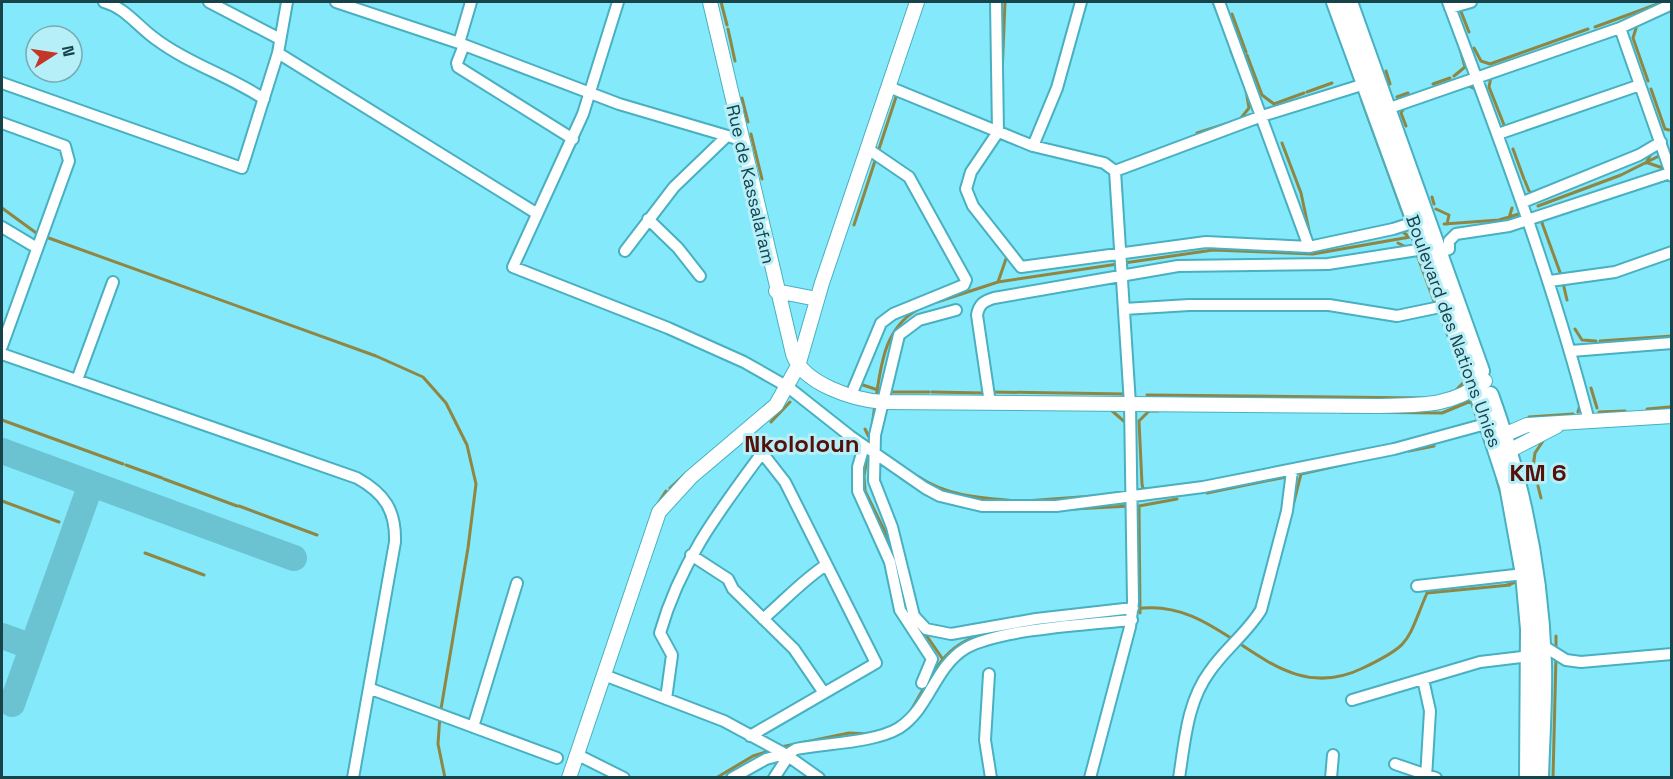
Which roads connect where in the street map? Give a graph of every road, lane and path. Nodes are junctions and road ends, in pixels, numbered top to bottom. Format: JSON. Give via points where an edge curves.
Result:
{"nodes":[{"id":1,"x":104,"y":2,"type":"edge"},
{"id":2,"x":209,"y":2,"type":"edge"},
{"id":3,"x":287,"y":2,"type":"edge"},
{"id":4,"x":336,"y":2,"type":"edge"},
{"id":5,"x":471,"y":2,"type":"edge"},
{"id":6,"x":618,"y":2,"type":"edge"},
{"id":7,"x":710,"y":2,"type":"edge"},
{"id":8,"x":918,"y":2,"type":"edge"},
{"id":9,"x":996,"y":2,"type":"edge"},
{"id":10,"x":1082,"y":2,"type":"edge"},
{"id":11,"x":1219,"y":2,"type":"edge"},
{"id":12,"x":1335,"y":2,"type":"edge"},
{"id":13,"x":1349,"y":2,"type":"edge"},
{"id":14,"x":1471,"y":2,"type":"edge"},
{"id":15,"x":1671,"y":4,"type":"edge"},
{"id":16,"x":1449,"y":5,"type":"edge"},
{"id":17,"x":1620,"y":28,"type":"junction"},
{"id":18,"x":280,"y":39,"type":"junction"},
{"id":19,"x":462,"y":44,"type":"junction"},
{"id":20,"x":278,"y":53,"type":"junction"},
{"id":21,"x":1476,"y":76,"type":"junction"},
{"id":22,"x":1371,"y":82,"type":"junction"},
{"id":23,"x":2,"y":83,"type":"edge"},
{"id":24,"x":1640,"y":85,"type":"junction"},
{"id":25,"x":889,"y":87,"type":"junction"},
{"id":26,"x":591,"y":94,"type":"junction"},
{"id":27,"x":264,"y":99,"type":"junction"},
{"id":28,"x":1382,"y":111,"type":"junction"},
{"id":29,"x":1262,"y":117,"type":"junction"},
{"id":30,"x":2,"y":123,"type":"edge"},
{"id":31,"x":998,"y":132,"type":"junction"},
{"id":32,"x":1498,"y":134,"type":"junction"},
{"id":33,"x":726,"y":137,"type":"junction"},
{"id":34,"x":573,"y":139,"type":"junction"},
{"id":35,"x":741,"y":140,"type":"junction"},
{"id":36,"x":1660,"y":142,"type":"junction"},
{"id":37,"x":1033,"y":146,"type":"junction"},
{"id":38,"x":868,"y":149,"type":"junction"},
{"id":39,"x":1670,"y":169,"type":"edge"},
{"id":40,"x":1116,"y":171,"type":"junction"},
{"id":41,"x":1523,"y":202,"type":"junction"},
{"id":42,"x":536,"y":213,"type":"junction"},
{"id":43,"x":648,"y":219,"type":"junction"},
{"id":44,"x":1529,"y":219,"type":"junction"},
{"id":45,"x":1414,"y":222,"type":"junction"},
{"id":46,"x":2,"y":227,"type":"edge"},
{"id":47,"x":38,"y":246,"type":"junction"},
{"id":48,"x":1309,"y":247,"type":"junction"},
{"id":49,"x":625,"y":251,"type":"dead end"},
{"id":50,"x":1432,"y":251,"type":"junction"},
{"id":51,"x":1671,"y":252,"type":"edge"},
{"id":52,"x":1120,"y":254,"type":"junction"},
{"id":53,"x":1122,"y":275,"type":"junction"},
{"id":54,"x":700,"y":276,"type":"dead end"},
{"id":55,"x":1550,"y":281,"type":"junction"},
{"id":56,"x":113,"y":282,"type":"dead end"},
{"id":57,"x":776,"y":291,"type":"junction"},
{"id":58,"x":817,"y":299,"type":"junction"},
{"id":59,"x":1445,"y":306,"type":"junction"},
{"id":60,"x":1124,"y":309,"type":"junction"},
{"id":61,"x":956,"y":310,"type":"dead end"},
{"id":62,"x":1671,"y":343,"type":"edge"},
{"id":63,"x":2,"y":346,"type":"edge"},
{"id":64,"x":1571,"y":351,"type":"junction"},
{"id":65,"x":2,"y":354,"type":"edge"},
{"id":66,"x":798,"y":366,"type":"junction"},
{"id":67,"x":77,"y":380,"type":"junction"},
{"id":68,"x":1480,"y":385,"type":"junction"},
{"id":69,"x":788,"y":387,"type":"junction"},
{"id":70,"x":851,"y":395,"type":"junction"},
{"id":71,"x":876,"y":401,"type":"junction"},
{"id":72,"x":990,"y":403,"type":"junction"},
{"id":73,"x":1130,"y":404,"type":"junction"},
{"id":74,"x":1671,"y":416,"type":"edge"},
{"id":75,"x":1589,"y":421,"type":"junction"},
{"id":76,"x":1562,"y":424,"type":"junction"},
{"id":77,"x":1496,"y":429,"type":"junction"},
{"id":78,"x":746,"y":432,"type":"junction"},
{"id":79,"x":866,"y":448,"type":"junction"},
{"id":80,"x":762,"y":453,"type":"junction"},
{"id":81,"x":1504,"y":454,"type":"junction"},
{"id":82,"x":1292,"y":471,"type":"junction"},
{"id":83,"x":1133,"y":498,"type":"junction"},
{"id":84,"x":691,"y":555,"type":"junction"},
{"id":85,"x":826,"y":566,"type":"junction"},
{"id":86,"x":1524,"y":574,"type":"junction"},
{"id":87,"x":517,"y":584,"type":"dead end"},
{"id":88,"x":1417,"y":586,"type":"dead end"},
{"id":89,"x":1132,"y":614,"type":"junction"},
{"id":90,"x":763,"y":619,"type":"junction"},
{"id":91,"x":1536,"y":650,"type":"junction"},
{"id":92,"x":1671,"y":654,"type":"edge"},
{"id":93,"x":989,"y":674,"type":"dead end"},
{"id":94,"x":604,"y":675,"type":"junction"},
{"id":95,"x":1423,"y":679,"type":"junction"},
{"id":96,"x":922,"y":682,"type":"dead end"},
{"id":97,"x":371,"y":689,"type":"junction"},
{"id":98,"x":824,"y":693,"type":"junction"},
{"id":99,"x":666,"y":699,"type":"junction"},
{"id":100,"x":1352,"y":700,"type":"dead end"},
{"id":101,"x":473,"y":727,"type":"junction"},
{"id":102,"x":750,"y":736,"type":"junction"},
{"id":103,"x":578,"y":755,"type":"junction"},
{"id":104,"x":786,"y":755,"type":"junction"},
{"id":105,"x":1333,"y":755,"type":"dead end"},
{"id":106,"x":557,"y":758,"type":"dead end"},
{"id":107,"x":1395,"y":765,"type":"dead end"},
{"id":108,"x":353,"y":777,"type":"edge"},
{"id":109,"x":569,"y":777,"type":"edge"},
{"id":110,"x":624,"y":777,"type":"edge"},
{"id":111,"x":732,"y":777,"type":"edge"},
{"id":112,"x":774,"y":777,"type":"edge"},
{"id":113,"x":819,"y":777,"type":"edge"},
{"id":114,"x":991,"y":777,"type":"edge"},
{"id":115,"x":1090,"y":777,"type":"edge"},
{"id":116,"x":1179,"y":777,"type":"edge"},
{"id":117,"x":1331,"y":777,"type":"edge"},
{"id":118,"x":1430,"y":777,"type":"edge"},
{"id":119,"x":1528,"y":777,"type":"edge"},
{"id":120,"x":1540,"y":777,"type":"edge"}],
"edges":[{"from":1,"to":27,"type":"street","via":[[130,16],[178,53]]},
{"from":2,"to":18,"type":"street"},
{"from":3,"to":18,"type":"street"},
{"from":4,"to":19,"type":"street"},
{"from":5,"to":19,"type":"street"},
{"from":6,"to":26,"type":"street"},
{"from":7,"to":35,"type":"street","name":"Rue de Kassalafam"},
{"from":8,"to":25,"type":"street"},
{"from":9,"to":31,"type":"street"},
{"from":10,"to":37,"type":"street","via":[[1057,88]]},
{"from":11,"to":29,"type":"street"},
{"from":12,"to":22,"type":"main road","name":"Boulevard des Nations Unies"},
{"from":13,"to":22,"type":"main road","name":"Boulevard des Nations Unies"},
{"from":14,"to":16,"type":"street"},
{"from":15,"to":17,"type":"street"},
{"from":16,"to":21,"type":"street"},
{"from":17,"to":21,"type":"street"},
{"from":17,"to":24,"type":"street"},
{"from":18,"to":20,"type":"street"},
{"from":19,"to":26,"type":"street"},
{"from":19,"to":34,"type":"street","via":[[458,67]]},
{"from":20,"to":27,"type":"street"},
{"from":20,"to":42,"type":"street"},
{"from":21,"to":28,"type":"street"},
{"from":21,"to":32,"type":"street"},
{"from":22,"to":28,"type":"main road","name":"Boulevard des Nations Unies"},
{"from":22,"to":29,"type":"street"},
{"from":23,"to":27,"type":"street","via":[[242,168]]},
{"from":24,"to":32,"type":"street"},
{"from":24,"to":36,"type":"street"},
{"from":25,"to":31,"type":"street"},
{"from":25,"to":38,"type":"street"},
{"from":26,"to":33,"type":"street"},
{"from":26,"to":34,"type":"street"},
{"from":28,"to":45,"type":"main road","name":"Boulevard des Nations Unies"},
{"from":28,"to":50,"type":"main road","name":"Boulevard des Nations Unies"},
{"from":29,"to":40,"type":"street"},
{"from":29,"to":48,"type":"street"},
{"from":30,"to":47,"type":"street","via":[[65,146],[69,152]]},
{"from":31,"to":37,"type":"street"},
{"from":31,"to":52,"type":"street","via":[[970,172],[966,189],[973,207],[1018,264],[1029,267]]},
{"from":32,"to":41,"type":"street"},
{"from":33,"to":35,"type":"street"},
{"from":33,"to":43,"type":"street","via":[[674,187]]},
{"from":34,"to":42,"type":"street"},
{"from":35,"to":57,"type":"street","name":"Rue de Kassalafam"},
{"from":36,"to":39,"type":"street"},
{"from":36,"to":41,"type":"street","via":[[1639,155]]},
{"from":37,"to":40,"type":"street","via":[[1104,163]]},
{"from":38,"to":58,"type":"street"},
{"from":38,"to":70,"type":"street","via":[[909,177],[966,280],[964,285],[893,314],[881,323]]},
{"from":39,"to":44,"type":"street"},
{"from":40,"to":52,"type":"street"},
{"from":41,"to":44,"type":"street"},
{"from":42,"to":69,"type":"street","via":[[513,267],[706,344]]},
{"from":43,"to":49,"type":"street"},
{"from":43,"to":54,"type":"street"},
{"from":44,"to":50,"type":"street","via":[[1456,234],[1449,241],[1449,249]]},
{"from":44,"to":55,"type":"street"},
{"from":45,"to":48,"type":"street"},
{"from":45,"to":50,"type":"main road","name":"Boulevard des Nations Unies"},
{"from":46,"to":47,"type":"street"},
{"from":47,"to":63,"type":"street"},
{"from":48,"to":52,"type":"street","via":[[1206,242]]},
{"from":50,"to":53,"type":"street","via":[[1328,264],[1209,264]]},
{"from":50,"to":59,"type":"main road","name":"Boulevard des Nations Unies"},
{"from":50,"to":68,"type":"main road","name":"Boulevard des Nations Unies"},
{"from":51,"to":55,"type":"street","via":[[1615,272]]},
{"from":52,"to":53,"type":"street"},
{"from":53,"to":60,"type":"street"},
{"from":53,"to":72,"type":"street","via":[[983,302],[977,315]]},
{"from":55,"to":64,"type":"street"},
{"from":56,"to":67,"type":"street"},
{"from":57,"to":58,"type":"street"},
{"from":57,"to":66,"type":"street","name":"Rue de Kassalafam"},
{"from":58,"to":66,"type":"street"},
{"from":59,"to":60,"type":"street","via":[[1396,316],[1329,305],[1189,304]]},
{"from":59,"to":68,"type":"main road","name":"Boulevard des Nations Unies"},
{"from":60,"to":73,"type":"street"},
{"from":61,"to":71,"type":"street","via":[[919,320],[899,335]]},
{"from":62,"to":64,"type":"street"},
{"from":64,"to":75,"type":"street"},
{"from":65,"to":67,"type":"street"},
{"from":66,"to":69,"type":"street"},
{"from":66,"to":70,"type":"street"},
{"from":67,"to":97,"type":"street","via":[[357,478],[375,488],[393,515],[395,542]]},
{"from":68,"to":73,"type":"street","via":[[1461,397],[1434,404]]},
{"from":68,"to":77,"type":"main road","name":"Boulevard des Nations Unies"},
{"from":69,"to":78,"type":"street","via":[[776,405]]},
{"from":69,"to":79,"type":"street"},
{"from":70,"to":71,"type":"street"},
{"from":71,"to":72,"type":"street"},
{"from":71,"to":79,"type":"street","via":[[874,435]]},
{"from":72,"to":73,"type":"street"},
{"from":73,"to":83,"type":"street"},
{"from":74,"to":75,"type":"street"},
{"from":75,"to":76,"type":"street"},
{"from":76,"to":77,"type":"street"},
{"from":76,"to":81,"type":"street"},
{"from":77,"to":81,"type":"main road","name":"Boulevard des Nations Unies"},
{"from":77,"to":82,"type":"street"},
{"from":78,"to":80,"type":"street"},
{"from":78,"to":94,"type":"street","via":[[691,477],[659,512]]},
{"from":79,"to":83,"type":"street","via":[[940,496],[982,506],[1056,506]]},
{"from":79,"to":89,"type":"street","via":[[892,527],[914,616],[926,629],[951,634],[1035,619]]},
{"from":79,"to":96,"type":"street","via":[[858,467],[858,491],[890,562],[900,610],[932,659]]},
{"from":80,"to":84,"type":"street"},
{"from":80,"to":85,"type":"street","via":[[785,482]]},
{"from":81,"to":86,"type":"main road","name":"Boulevard des Nations Unies"},
{"from":81,"to":91,"type":"main road","name":"Boulevard des Nations Unies","via":[[1532,544]]},
{"from":82,"to":83,"type":"street"},
{"from":82,"to":116,"type":"street","via":[[1287,511],[1263,603],[1254,621],[1210,670],[1191,706]]},
{"from":83,"to":89,"type":"street"},
{"from":84,"to":90,"type":"street","via":[[728,579]]},
{"from":84,"to":99,"type":"street","via":[[670,598],[660,633],[672,656]]},
{"from":85,"to":90,"type":"street","via":[[802,581],[798,590]]},
{"from":85,"to":98,"type":"street","via":[[876,663]]},
{"from":86,"to":88,"type":"street"},
{"from":86,"to":91,"type":"main road","name":"Boulevard des Nations Unies"},
{"from":87,"to":101,"type":"street"},
{"from":89,"to":104,"type":"street","via":[[985,640],[951,659],[921,705],[899,728],[796,749]]},
{"from":89,"to":115,"type":"street"},
{"from":90,"to":98,"type":"street","via":[[794,649]]},
{"from":91,"to":92,"type":"street","via":[[1581,662]]},
{"from":91,"to":95,"type":"street"},
{"from":91,"to":119,"type":"main road","name":"Boulevard des Nations Unies"},
{"from":91,"to":120,"type":"main road","name":"Boulevard des Nations Unies"},
{"from":93,"to":114,"type":"street","via":[[986,740]]},
{"from":94,"to":99,"type":"street"},
{"from":94,"to":103,"type":"street"},
{"from":95,"to":100,"type":"street"},
{"from":95,"to":118,"type":"street","via":[[1430,711]]},
{"from":97,"to":101,"type":"street"},
{"from":97,"to":108,"type":"street"},
{"from":98,"to":102,"type":"street"},
{"from":99,"to":102,"type":"street","via":[[724,721]]},
{"from":101,"to":106,"type":"street"},
{"from":102,"to":104,"type":"street"},
{"from":103,"to":109,"type":"street"},
{"from":103,"to":110,"type":"street"},
{"from":104,"to":111,"type":"street","via":[[766,759]]},
{"from":104,"to":112,"type":"street"},
{"from":104,"to":113,"type":"street"},
{"from":105,"to":117,"type":"street"},
{"from":107,"to":118,"type":"street"}]}
